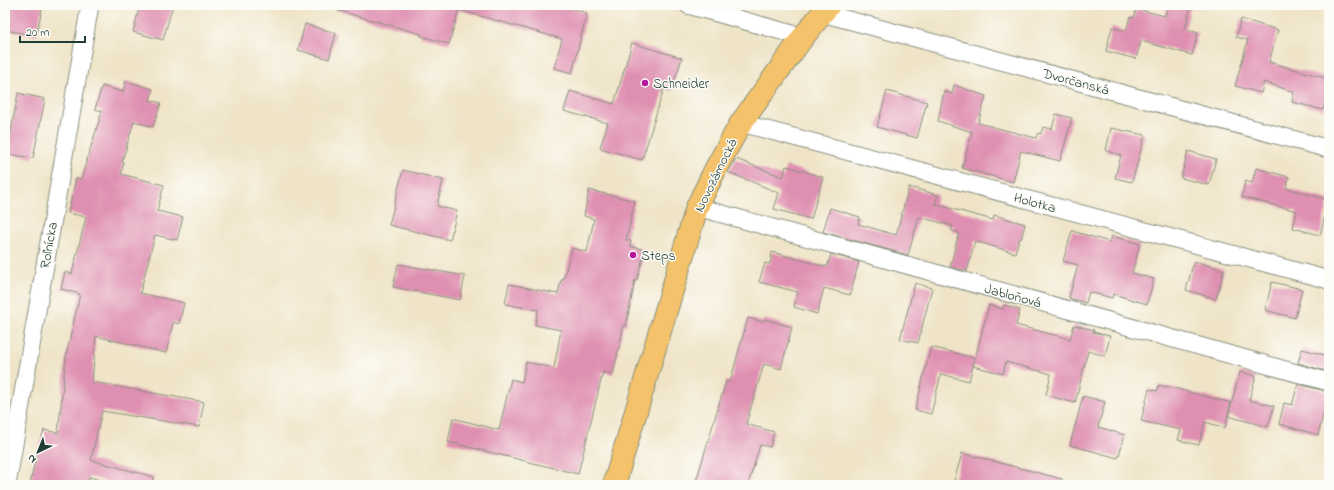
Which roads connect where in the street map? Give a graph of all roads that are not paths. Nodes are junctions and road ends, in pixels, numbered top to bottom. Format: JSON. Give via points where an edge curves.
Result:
{"nodes":[{"id":1,"x":90,"y":5,"type":"edge"},
{"id":2,"x":688,"y":5,"type":"edge"},
{"id":3,"x":826,"y":9,"type":"edge"},
{"id":4,"x":803,"y":37,"type":"junction"},
{"id":5,"x":741,"y":123,"type":"junction"},
{"id":6,"x":1329,"y":149,"type":"edge"},
{"id":7,"x":697,"y":207,"type":"junction"},
{"id":8,"x":1329,"y":280,"type":"edge"},
{"id":9,"x":1329,"y":382,"type":"edge"},
{"id":10,"x":7,"y":485,"type":"edge"},
{"id":11,"x":614,"y":485,"type":"edge"}],
"edges":[{"from":1,"to":10,"type":"street","name":"Roľnícka"},
{"from":2,"to":4,"type":"street"},
{"from":3,"to":4,"type":"main road","name":"Novozámocká"},
{"from":3,"to":6,"type":"street","name":"Dvorčanská"},
{"from":4,"to":5,"type":"main road","name":"Novozámocká"},
{"from":5,"to":7,"type":"main road","name":"Novozámocká"},
{"from":5,"to":8,"type":"street","name":"Holotka"},
{"from":7,"to":9,"type":"street","name":"Jabloňová"},
{"from":7,"to":11,"type":"main road","name":"Novozámocká"}]}
